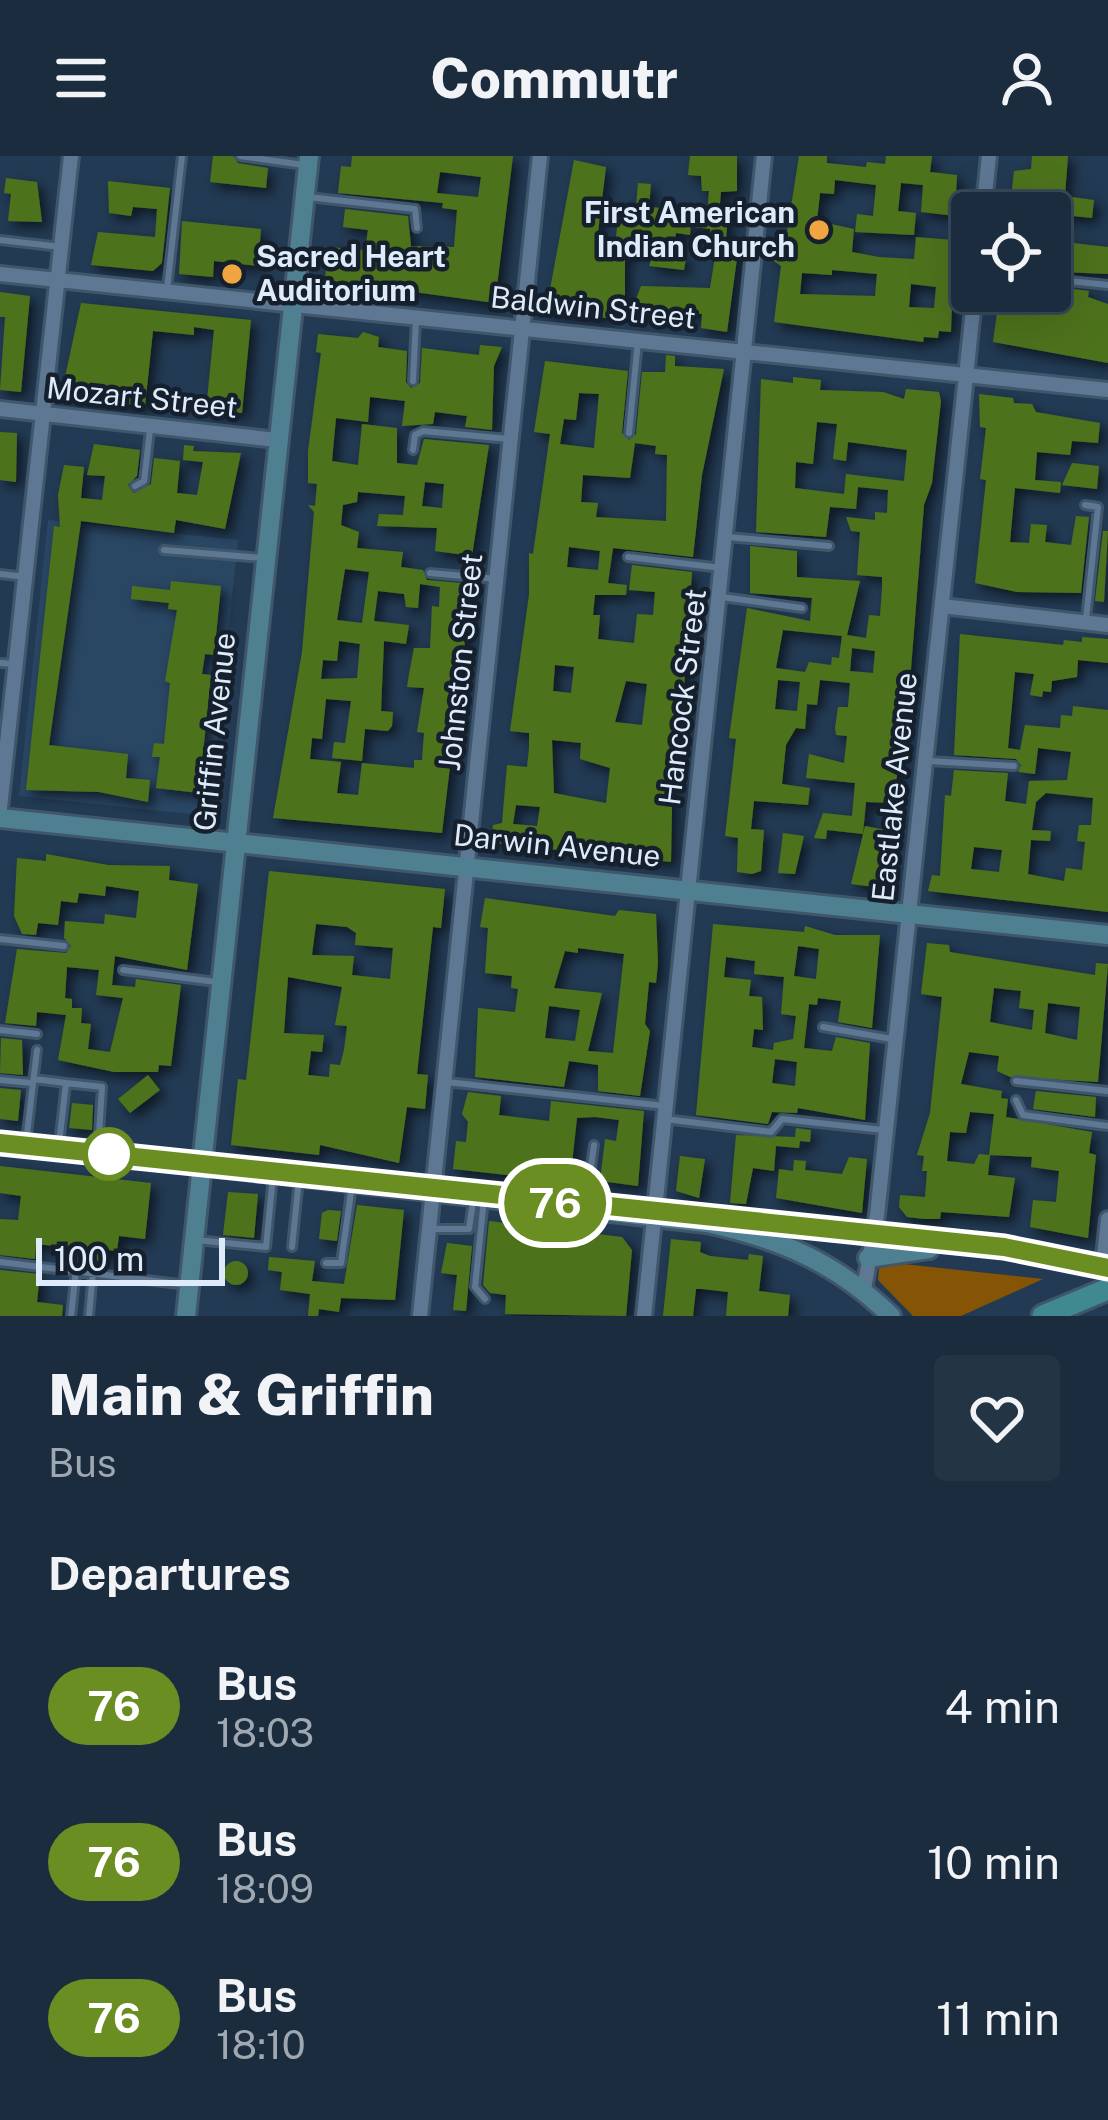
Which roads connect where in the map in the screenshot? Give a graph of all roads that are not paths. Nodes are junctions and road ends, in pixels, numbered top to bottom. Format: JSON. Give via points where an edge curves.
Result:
{"nodes":[{"id":1,"x":71,"y":156,"type":"edge"},
{"id":2,"x":182,"y":156,"type":"edge"},
{"id":3,"x":240,"y":156,"type":"edge"},
{"id":4,"x":540,"y":156,"type":"edge"},
{"id":5,"x":764,"y":156,"type":"edge"},
{"id":6,"x":989,"y":156,"type":"edge"},
{"id":7,"x":308,"y":161,"type":"edge"},
{"id":8,"x":985,"y":192,"type":"edge"},
{"id":9,"x":304,"y":197,"type":"junction"},
{"id":10,"x":417,"y":228,"type":"dead end"},
{"id":11,"x":0,"y":240,"type":"edge"},
{"id":12,"x":61,"y":247,"type":"junction"},
{"id":13,"x":0,"y":274,"type":"edge"},
{"id":14,"x":57,"y":281,"type":"junction"},
{"id":15,"x":1071,"y":281,"type":"edge"},
{"id":16,"x":1108,"y":285,"type":"edge"},
{"id":17,"x":167,"y":293,"type":"junction"},
{"id":18,"x":293,"y":306,"type":"junction"},
{"id":19,"x":973,"y":312,"type":"edge"},
{"id":20,"x":416,"y":318,"type":"junction"},
{"id":21,"x":523,"y":328,"type":"junction"},
{"id":22,"x":638,"y":340,"type":"junction"},
{"id":23,"x":744,"y":351,"type":"junction"},
{"id":24,"x":966,"y":375,"type":"junction"},
{"id":25,"x":413,"y":381,"type":"dead end"},
{"id":26,"x":1108,"y":390,"type":"edge"},
{"id":27,"x":0,"y":409,"type":"edge"},
{"id":28,"x":43,"y":414,"type":"junction"},
{"id":29,"x":151,"y":426,"type":"junction"},
{"id":30,"x":629,"y":433,"type":"dead end"},
{"id":31,"x":512,"y":439,"type":"junction"},
{"id":32,"x":277,"y":440,"type":"junction"},
{"id":33,"x":413,"y":450,"type":"dead end"},
{"id":34,"x":135,"y":486,"type":"dead end"},
{"id":35,"x":1084,"y":506,"type":"dead end"},
{"id":36,"x":728,"y":537,"type":"junction"},
{"id":37,"x":829,"y":546,"type":"dead end"},
{"id":38,"x":164,"y":550,"type":"dead end"},
{"id":39,"x":628,"y":557,"type":"dead end"},
{"id":40,"x":264,"y":558,"type":"junction"},
{"id":41,"x":725,"y":568,"type":"junction"},
{"id":42,"x":430,"y":573,"type":"dead end"},
{"id":43,"x":0,"y":574,"type":"edge"},
{"id":44,"x":28,"y":578,"type":"junction"},
{"id":45,"x":497,"y":579,"type":"junction"},
{"id":46,"x":722,"y":597,"type":"junction"},
{"id":47,"x":942,"y":606,"type":"junction"},
{"id":48,"x":802,"y":608,"type":"dead end"},
{"id":49,"x":1085,"y":623,"type":"junction"},
{"id":50,"x":1108,"y":625,"type":"edge"},
{"id":51,"x":0,"y":663,"type":"edge"},
{"id":52,"x":19,"y":665,"type":"junction"},
{"id":53,"x":926,"y":761,"type":"junction"},
{"id":54,"x":1014,"y":766,"type":"dead end"},
{"id":55,"x":0,"y":808,"type":"edge"},
{"id":56,"x":0,"y":818,"type":"edge"},
{"id":57,"x":233,"y":842,"type":"junction"},
{"id":58,"x":466,"y":867,"type":"junction"},
{"id":59,"x":688,"y":890,"type":"junction"},
{"id":60,"x":908,"y":912,"type":"junction"},
{"id":61,"x":1108,"y":935,"type":"edge"},
{"id":62,"x":0,"y":939,"type":"edge"},
{"id":63,"x":64,"y":946,"type":"dead end"},
{"id":64,"x":124,"y":970,"type":"dead end"},
{"id":65,"x":220,"y":982,"type":"junction"},
{"id":66,"x":824,"y":1027,"type":"dead end"},
{"id":67,"x":0,"y":1030,"type":"edge"},
{"id":68,"x":37,"y":1034,"type":"dead end"},
{"id":69,"x":896,"y":1039,"type":"junction"},
{"id":70,"x":37,"y":1050,"type":"dead end"},
{"id":71,"x":0,"y":1080,"type":"edge"},
{"id":72,"x":33,"y":1081,"type":"junction"},
{"id":73,"x":1016,"y":1081,"type":"dead end"},
{"id":74,"x":444,"y":1082,"type":"junction"},
{"id":75,"x":66,"y":1083,"type":"junction"},
{"id":76,"x":1108,"y":1091,"type":"edge"},
{"id":77,"x":1016,"y":1100,"type":"dead end"},
{"id":78,"x":664,"y":1113,"type":"junction"},
{"id":79,"x":1108,"y":1126,"type":"edge"},
{"id":80,"x":886,"y":1130,"type":"junction"},
{"id":81,"x":0,"y":1142,"type":"edge"},
{"id":82,"x":594,"y":1144,"type":"dead end"},
{"id":83,"x":26,"y":1145,"type":"junction"},
{"id":84,"x":59,"y":1149,"type":"junction"},
{"id":85,"x":97,"y":1153,"type":"junction"},
{"id":86,"x":202,"y":1165,"type":"junction"},
{"id":87,"x":274,"y":1172,"type":"junction"},
{"id":88,"x":299,"y":1175,"type":"junction"},
{"id":89,"x":352,"y":1181,"type":"junction"},
{"id":90,"x":432,"y":1190,"type":"junction"},
{"id":91,"x":479,"y":1195,"type":"junction"},
{"id":92,"x":586,"y":1207,"type":"junction"},
{"id":93,"x":655,"y":1214,"type":"junction"},
{"id":94,"x":1108,"y":1219,"type":"edge"},
{"id":95,"x":429,"y":1228,"type":"junction"},
{"id":96,"x":1107,"y":1229,"type":"edge"},
{"id":97,"x":873,"y":1234,"type":"junction"},
{"id":98,"x":194,"y":1239,"type":"junction"},
{"id":99,"x":975,"y":1244,"type":"junction"},
{"id":100,"x":292,"y":1247,"type":"dead end"},
{"id":101,"x":868,"y":1258,"type":"junction"},
{"id":102,"x":0,"y":1262,"type":"edge"},
{"id":103,"x":326,"y":1263,"type":"dead end"},
{"id":104,"x":1106,"y":1267,"type":"edge"},
{"id":105,"x":76,"y":1270,"type":"junction"},
{"id":106,"x":93,"y":1273,"type":"junction"},
{"id":107,"x":190,"y":1285,"type":"junction"},
{"id":108,"x":864,"y":1289,"type":"junction"},
{"id":109,"x":1108,"y":1289,"type":"edge"},
{"id":110,"x":485,"y":1299,"type":"dead end"},
{"id":111,"x":71,"y":1316,"type":"edge"},
{"id":112,"x":89,"y":1316,"type":"edge"},
{"id":113,"x":186,"y":1316,"type":"edge"},
{"id":114,"x":421,"y":1316,"type":"edge"},
{"id":115,"x":644,"y":1316,"type":"edge"},
{"id":116,"x":892,"y":1316,"type":"edge"},
{"id":117,"x":1043,"y":1316,"type":"edge"}],
"edges":[{"from":1,"to":12,"type":"street"},
{"from":2,"to":17,"type":"lane"},
{"from":3,"to":7,"type":"lane"},
{"from":4,"to":21,"type":"street","name":"Johnston Street"},
{"from":5,"to":23,"type":"street","name":"Hancock Street"},
{"from":6,"to":8,"type":"street"},
{"from":7,"to":9,"type":"main road","name":"Griffin Avenue"},
{"from":9,"to":10,"type":"lane","via":[[416,209]]},
{"from":9,"to":18,"type":"main road","name":"Griffin Avenue"},
{"from":11,"to":12,"type":"lane"},
{"from":12,"to":14,"type":"street"},
{"from":13,"to":14,"type":"street","name":"Baldwin Street"},
{"from":14,"to":17,"type":"street","name":"Baldwin Street"},
{"from":14,"to":28,"type":"street"},
{"from":15,"to":16,"type":"lane"},
{"from":17,"to":18,"type":"street","name":"Baldwin Street"},
{"from":18,"to":20,"type":"street","name":"Baldwin Street"},
{"from":18,"to":32,"type":"main road","name":"Griffin Avenue"},
{"from":19,"to":24,"type":"street","name":"Eastlake Avenue"},
{"from":20,"to":21,"type":"street","name":"Baldwin Street"},
{"from":20,"to":25,"type":"lane"},
{"from":21,"to":22,"type":"street","name":"Baldwin Street"},
{"from":21,"to":31,"type":"street","name":"Johnston Street"},
{"from":22,"to":23,"type":"street","name":"Baldwin Street"},
{"from":22,"to":30,"type":"lane"},
{"from":23,"to":24,"type":"street","name":"Baldwin Street"},
{"from":23,"to":36,"type":"street","name":"Hancock Street"},
{"from":24,"to":26,"type":"street","name":"Baldwin Street"},
{"from":24,"to":47,"type":"street","name":"Eastlake Avenue"},
{"from":27,"to":28,"type":"street","name":"Mozart Street"},
{"from":28,"to":29,"type":"street","name":"Mozart Street"},
{"from":28,"to":44,"type":"street"},
{"from":29,"to":32,"type":"street","name":"Mozart Street"},
{"from":29,"to":34,"type":"lane","via":[[144,481]]},
{"from":31,"to":33,"type":"lane","via":[[423,431]]},
{"from":31,"to":45,"type":"street","name":"Johnston Street"},
{"from":32,"to":40,"type":"main road","name":"Griffin Avenue"},
{"from":35,"to":49,"type":"lane","via":[[1098,507]]},
{"from":36,"to":37,"type":"lane"},
{"from":36,"to":41,"type":"street","name":"Hancock Street"},
{"from":38,"to":40,"type":"lane"},
{"from":39,"to":41,"type":"lane"},
{"from":40,"to":57,"type":"main road","name":"Griffin Avenue"},
{"from":41,"to":46,"type":"street","name":"Hancock Street"},
{"from":42,"to":45,"type":"lane"},
{"from":43,"to":44,"type":"lane"},
{"from":44,"to":52,"type":"street"},
{"from":45,"to":58,"type":"street","name":"Johnston Street"},
{"from":46,"to":48,"type":"lane"},
{"from":46,"to":59,"type":"street","name":"Hancock Street"},
{"from":47,"to":49,"type":"street"},
{"from":47,"to":53,"type":"street","name":"Eastlake Avenue"},
{"from":49,"to":50,"type":"street"},
{"from":51,"to":52,"type":"lane"},
{"from":52,"to":55,"type":"street"},
{"from":53,"to":54,"type":"lane"},
{"from":53,"to":60,"type":"street","name":"Eastlake Avenue"},
{"from":56,"to":57,"type":"main road","name":"Darwin Avenue"},
{"from":57,"to":58,"type":"main road","name":"Darwin Avenue"},
{"from":57,"to":65,"type":"main road","name":"Griffin Avenue"},
{"from":58,"to":59,"type":"main road","name":"Darwin Avenue"},
{"from":58,"to":74,"type":"street","name":"Johnston Street"},
{"from":59,"to":60,"type":"main road","name":"Darwin Avenue"},
{"from":59,"to":78,"type":"street","name":"Hancock Street"},
{"from":60,"to":61,"type":"main road","name":"Darwin Avenue"},
{"from":60,"to":69,"type":"street","name":"Eastlake Avenue"},
{"from":62,"to":63,"type":"lane"},
{"from":64,"to":65,"type":"lane"},
{"from":65,"to":86,"type":"main road","name":"Griffin Avenue"},
{"from":66,"to":69,"type":"lane"},
{"from":67,"to":68,"type":"lane"},
{"from":69,"to":80,"type":"street","name":"Eastlake Avenue"},
{"from":70,"to":72,"type":"lane"},
{"from":71,"to":72,"type":"lane"},
{"from":72,"to":75,"type":"lane"},
{"from":72,"to":83,"type":"lane"},
{"from":73,"to":76,"type":"lane"},
{"from":74,"to":78,"type":"lane"},
{"from":74,"to":90,"type":"street","name":"Johnston Street"},
{"from":75,"to":84,"type":"lane"},
{"from":75,"to":85,"type":"lane","via":[[102,1087]]},
{"from":77,"to":79,"type":"lane","via":[[1023,1115]]},
{"from":78,"to":80,"type":"lane","via":[[771,1132],[782,1119]]},
{"from":78,"to":93,"type":"street","name":"Hancock Street"},
{"from":80,"to":97,"type":"street","name":"Eastlake Avenue"},
{"from":81,"to":83,"type":"main road"},
{"from":82,"to":92,"type":"lane"},
{"from":83,"to":84,"type":"main road"},
{"from":84,"to":85,"type":"main road"},
{"from":85,"to":86,"type":"main road"},
{"from":86,"to":87,"type":"main road"},
{"from":86,"to":98,"type":"main road","name":"Griffin Avenue"},
{"from":87,"to":88,"type":"main road"},
{"from":87,"to":98,"type":"lane","via":[[266,1247]]},
{"from":88,"to":89,"type":"main road"},
{"from":88,"to":100,"type":"lane"},
{"from":89,"to":90,"type":"main road"},
{"from":89,"to":103,"type":"lane","via":[[341,1263]]},
{"from":90,"to":91,"type":"main road"},
{"from":90,"to":95,"type":"street","name":"Johnston Street"},
{"from":91,"to":92,"type":"main road"},
{"from":91,"to":95,"type":"lane","via":[[469,1229]]},
{"from":91,"to":110,"type":"lane","via":[[475,1287]]},
{"from":92,"to":93,"type":"main road"},
{"from":93,"to":97,"type":"main road"},
{"from":93,"to":108,"type":"main road","via":[[781,1242]]},
{"from":93,"to":115,"type":"street","name":"Hancock Street"},
{"from":94,"to":96,"type":"street"},
{"from":95,"to":114,"type":"street","name":"Johnston Street"},
{"from":96,"to":104,"type":"street"},
{"from":97,"to":99,"type":"main road"},
{"from":97,"to":101,"type":"street","name":"Eastlake Avenue"},
{"from":98,"to":107,"type":"main road","name":"Griffin Avenue"},
{"from":99,"to":101,"type":"main road"},
{"from":99,"to":104,"type":"main road"},
{"from":101,"to":108,"type":"street","name":"Eastlake Avenue"},
{"from":102,"to":105,"type":"lane"},
{"from":105,"to":106,"type":"lane"},
{"from":105,"to":111,"type":"lane"},
{"from":106,"to":107,"type":"lane"},
{"from":106,"to":112,"type":"lane"},
{"from":107,"to":113,"type":"main road","name":"Griffin Avenue"},
{"from":108,"to":116,"type":"main road"},
{"from":109,"to":117,"type":"main road"}]}
